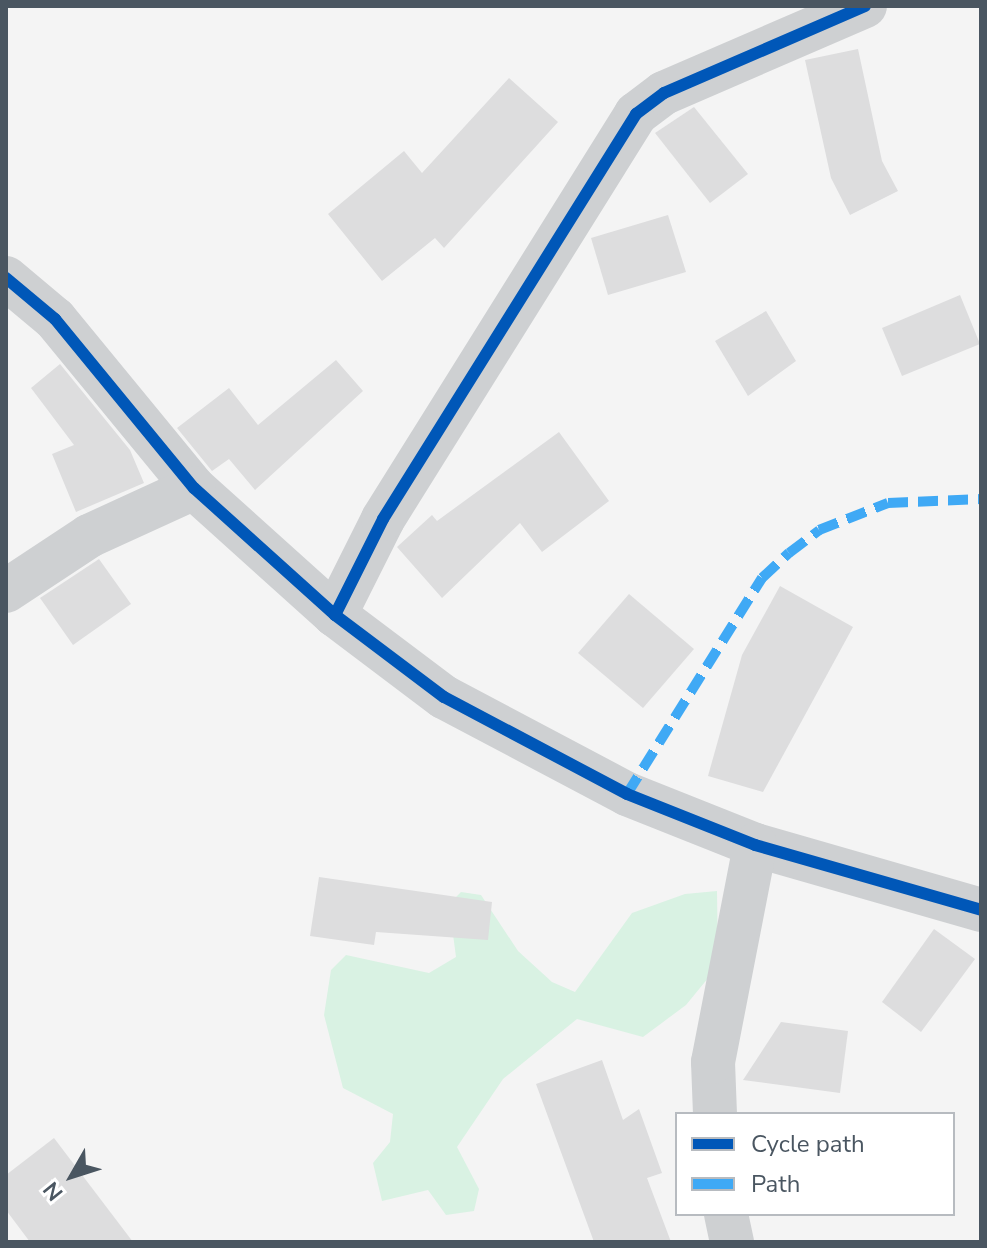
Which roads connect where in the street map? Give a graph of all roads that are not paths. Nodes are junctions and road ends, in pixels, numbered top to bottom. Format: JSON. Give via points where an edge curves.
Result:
{"nodes":[{"id":1,"x":865,"y":6,"type":"edge"},
{"id":2,"x":802,"y":19,"type":"edge"},
{"id":3,"x":6,"y":278,"type":"edge"},
{"id":4,"x":194,"y":488,"type":"junction"},
{"id":5,"x":6,"y":591,"type":"edge"},
{"id":6,"x":335,"y":615,"type":"junction"},
{"id":7,"x":755,"y":845,"type":"junction"},
{"id":8,"x":981,"y":910,"type":"edge"},
{"id":9,"x":715,"y":1112,"type":"edge"},
{"id":10,"x":726,"y":1216,"type":"edge"},
{"id":11,"x":732,"y":1242,"type":"edge"}],
"edges":[{"from":1,"to":2,"type":"street"},
{"from":2,"to":6,"type":"street","via":[[664,93],[616,138],[383,519]]},
{"from":3,"to":4,"type":"street","via":[[55,319]]},
{"from":4,"to":5,"type":"street","via":[[89,536]]},
{"from":4,"to":6,"type":"street"},
{"from":6,"to":7,"type":"street","via":[[444,697],[500,731],[627,794]]},
{"from":7,"to":8,"type":"street"},
{"from":7,"to":9,"type":"street","via":[[713,1062]]},
{"from":10,"to":11,"type":"street"}]}
